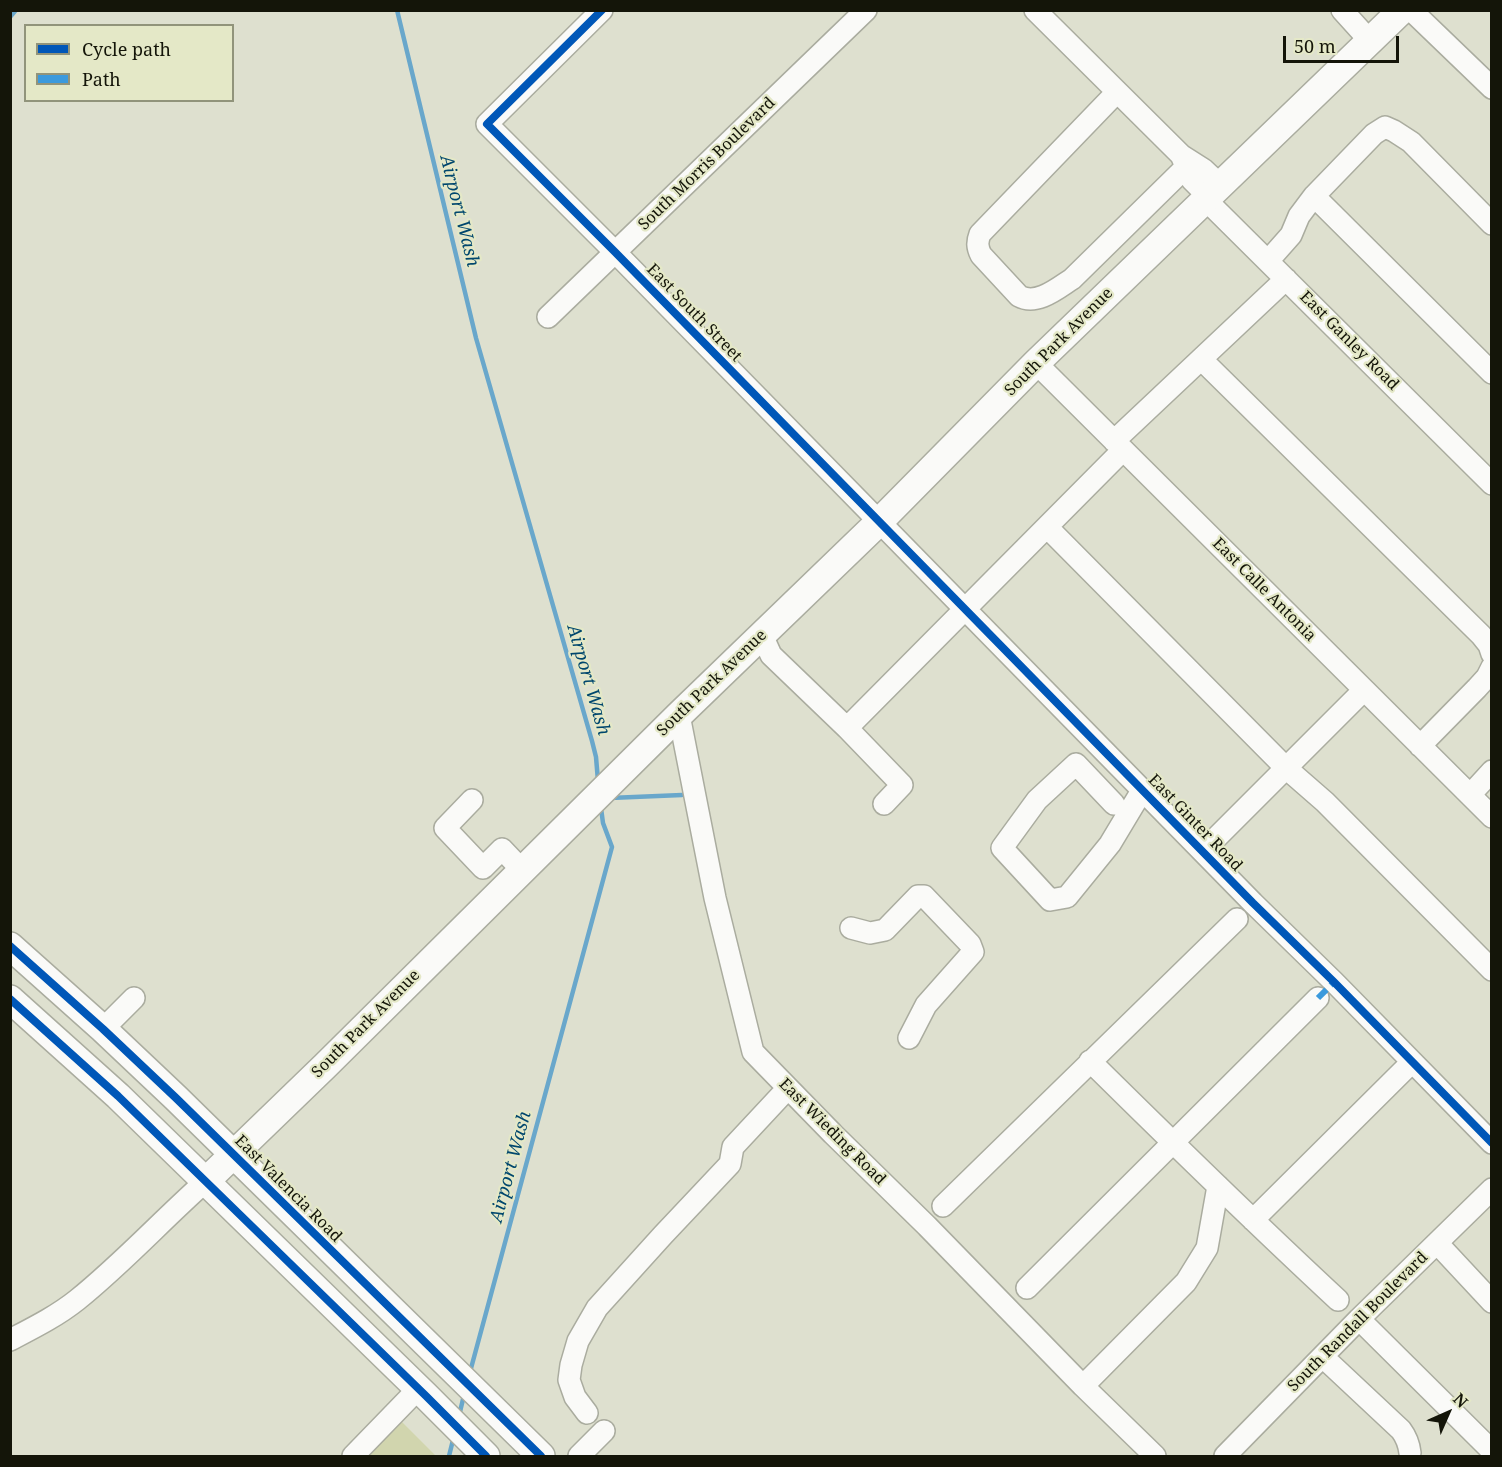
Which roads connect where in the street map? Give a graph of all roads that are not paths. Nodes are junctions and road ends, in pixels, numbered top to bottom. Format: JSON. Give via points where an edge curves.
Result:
{"nodes":[{"id":1,"x":602,"y":10,"type":"edge"},
{"id":2,"x":866,"y":10,"type":"edge"},
{"id":3,"x":1035,"y":10,"type":"edge"},
{"id":4,"x":1342,"y":10,"type":"edge"},
{"id":5,"x":1402,"y":10,"type":"edge"},
{"id":6,"x":1411,"y":10,"type":"edge"},
{"id":7,"x":1370,"y":41,"type":"junction"},
{"id":8,"x":1491,"y":88,"type":"edge"},
{"id":9,"x":1117,"y":92,"type":"junction"},
{"id":10,"x":1184,"y":161,"type":"junction"},
{"id":11,"x":1211,"y":193,"type":"junction"},
{"id":12,"x":1314,"y":196,"type":"junction"},
{"id":13,"x":1491,"y":224,"type":"edge"},
{"id":14,"x":615,"y":252,"type":"junction"},
{"id":15,"x":1268,"y":261,"type":"junction"},
{"id":16,"x":1286,"y":279,"type":"junction"},
{"id":17,"x":548,"y":317,"type":"dead end"},
{"id":18,"x":1201,"y":359,"type":"junction"},
{"id":19,"x":1036,"y":363,"type":"junction"},
{"id":20,"x":1491,"y":373,"type":"edge"},
{"id":21,"x":1118,"y":445,"type":"junction"},
{"id":22,"x":1491,"y":484,"type":"edge"},
{"id":23,"x":879,"y":522,"type":"junction"},
{"id":24,"x":1047,"y":527,"type":"junction"},
{"id":25,"x":966,"y":608,"type":"junction"},
{"id":26,"x":762,"y":635,"type":"junction"},
{"id":27,"x":1491,"y":654,"type":"edge"},
{"id":28,"x":1491,"y":667,"type":"edge"},
{"id":29,"x":1364,"y":690,"type":"junction"},
{"id":30,"x":679,"y":715,"type":"junction"},
{"id":31,"x":847,"y":728,"type":"junction"},
{"id":32,"x":1420,"y":746,"type":"junction"},
{"id":33,"x":1286,"y":768,"type":"junction"},
{"id":34,"x":1491,"y":771,"type":"edge"},
{"id":35,"x":1143,"y":789,"type":"junction"},
{"id":36,"x":1470,"y":795,"type":"junction"},
{"id":37,"x":472,"y":800,"type":"dead end"},
{"id":38,"x":884,"y":804,"type":"dead end"},
{"id":39,"x":1114,"y":804,"type":"dead end"},
{"id":40,"x":1491,"y":817,"type":"edge"},
{"id":41,"x":1203,"y":851,"type":"junction"},
{"id":42,"x":513,"y":879,"type":"junction"},
{"id":43,"x":1237,"y":919,"type":"dead end"},
{"id":44,"x":851,"y":928,"type":"dead end"},
{"id":45,"x":10,"y":946,"type":"edge"},
{"id":46,"x":1491,"y":970,"type":"edge"},
{"id":47,"x":135,"y":998,"type":"dead end"},
{"id":48,"x":1318,"y":998,"type":"dead end"},
{"id":49,"x":10,"y":999,"type":"edge"},
{"id":50,"x":103,"y":1029,"type":"junction"},
{"id":51,"x":909,"y":1038,"type":"dead end"},
{"id":52,"x":1090,"y":1061,"type":"junction"},
{"id":53,"x":1412,"y":1062,"type":"junction"},
{"id":54,"x":788,"y":1088,"type":"junction"},
{"id":55,"x":1173,"y":1143,"type":"junction"},
{"id":56,"x":1491,"y":1143,"type":"edge"},
{"id":57,"x":234,"y":1155,"type":"junction"},
{"id":58,"x":206,"y":1181,"type":"junction"},
{"id":59,"x":1218,"y":1186,"type":"junction"},
{"id":60,"x":1491,"y":1190,"type":"edge"},
{"id":61,"x":943,"y":1206,"type":"dead end"},
{"id":62,"x":1253,"y":1220,"type":"junction"},
{"id":63,"x":1437,"y":1243,"type":"junction"},
{"id":64,"x":1027,"y":1288,"type":"dead end"},
{"id":65,"x":1338,"y":1300,"type":"dead end"},
{"id":66,"x":1491,"y":1302,"type":"edge"},
{"id":67,"x":1359,"y":1319,"type":"junction"},
{"id":68,"x":10,"y":1340,"type":"edge"},
{"id":69,"x":1323,"y":1357,"type":"junction"},
{"id":70,"x":1083,"y":1386,"type":"junction"},
{"id":71,"x":422,"y":1392,"type":"junction"},
{"id":72,"x":587,"y":1413,"type":"dead end"},
{"id":73,"x":603,"y":1431,"type":"dead end"},
{"id":74,"x":1491,"y":1451,"type":"edge"},
{"id":75,"x":1410,"y":1453,"type":"dead end"},
{"id":76,"x":485,"y":1455,"type":"edge"},
{"id":77,"x":353,"y":1456,"type":"edge"},
{"id":78,"x":541,"y":1456,"type":"edge"},
{"id":79,"x":579,"y":1456,"type":"edge"},
{"id":80,"x":1155,"y":1456,"type":"edge"},
{"id":81,"x":1225,"y":1456,"type":"edge"}],
"edges":[{"from":1,"to":14,"type":"street","name":"East South Street","via":[[487,124]]},
{"from":2,"to":14,"type":"street","name":"South Morris Boulevard"},
{"from":3,"to":9,"type":"street","name":"East Ganley Road"},
{"from":4,"to":7,"type":"street"},
{"from":5,"to":7,"type":"main road","name":"South Park Avenue"},
{"from":6,"to":8,"type":"street"},
{"from":7,"to":11,"type":"main road","name":"South Park Avenue"},
{"from":9,"to":10,"type":"street","name":"East Ganley Road"},
{"from":9,"to":10,"type":"street","via":[[980,234],[977,247],[981,255],[1012,288],[1025,300],[1031,300],[1072,279]]},
{"from":10,"to":11,"type":"street","name":"East Ganley Road","via":[[1203,169]]},
{"from":11,"to":15,"type":"street","name":"East Ganley Road"},
{"from":11,"to":19,"type":"main road","name":"South Park Avenue"},
{"from":12,"to":13,"type":"street","via":[[1385,127],[1412,142]]},
{"from":12,"to":15,"type":"street","via":[[1291,235]]},
{"from":12,"to":20,"type":"street"},
{"from":14,"to":17,"type":"street","name":"South Morris Boulevard"},
{"from":14,"to":23,"type":"street","name":"East South Street"},
{"from":15,"to":16,"type":"street","name":"East Ganley Road"},
{"from":16,"to":18,"type":"street"},
{"from":16,"to":22,"type":"street","name":"East Ganley Road"},
{"from":18,"to":21,"type":"street"},
{"from":18,"to":27,"type":"street","via":[[1481,635]]},
{"from":19,"to":21,"type":"street","name":"East Calle Antonia"},
{"from":19,"to":23,"type":"main road","name":"South Park Avenue"},
{"from":21,"to":24,"type":"street"},
{"from":21,"to":29,"type":"street","name":"East Calle Antonia"},
{"from":23,"to":25,"type":"street","name":"East Ginter Road"},
{"from":23,"to":26,"type":"main road","name":"South Park Avenue"},
{"from":24,"to":25,"type":"street"},
{"from":24,"to":33,"type":"street"},
{"from":25,"to":31,"type":"street"},
{"from":25,"to":35,"type":"street","name":"East Ginter Road"},
{"from":26,"to":30,"type":"main road","name":"South Park Avenue"},
{"from":26,"to":31,"type":"street","via":[[771,655]]},
{"from":28,"to":32,"type":"street","via":[[1487,677]]},
{"from":29,"to":32,"type":"street","name":"East Calle Antonia"},
{"from":29,"to":33,"type":"street"},
{"from":30,"to":42,"type":"main road","name":"South Park Avenue"},
{"from":30,"to":54,"type":"street","name":"East Wieding Road","via":[[715,898],[753,1052]]},
{"from":31,"to":38,"type":"street","via":[[902,785]]},
{"from":32,"to":36,"type":"street","name":"East Calle Antonia"},
{"from":33,"to":41,"type":"street"},
{"from":33,"to":46,"type":"street","via":[[1325,802]]},
{"from":34,"to":36,"type":"street"},
{"from":35,"to":39,"type":"street","via":[[1110,844],[1067,897],[1050,900],[1002,848],[1037,800],[1076,764]]},
{"from":35,"to":41,"type":"street","name":"East Ginter Road"},
{"from":36,"to":40,"type":"street","name":"East Calle Antonia"},
{"from":37,"to":42,"type":"street","via":[[445,828],[483,868],[502,849]]},
{"from":41,"to":53,"type":"street","name":"East Ginter Road"},
{"from":42,"to":57,"type":"main road","name":"South Park Avenue"},
{"from":43,"to":52,"type":"street"},
{"from":44,"to":51,"type":"street","via":[[870,933],[885,930],[918,896],[924,896],[970,944],[973,952],[926,1005]]},
{"from":45,"to":50,"type":"main road","name":"East Valencia Road"},
{"from":47,"to":50,"type":"street"},
{"from":48,"to":55,"type":"street"},
{"from":49,"to":58,"type":"main road"},
{"from":50,"to":57,"type":"main road","name":"East Valencia Road"},
{"from":52,"to":55,"type":"street"},
{"from":52,"to":61,"type":"street"},
{"from":53,"to":56,"type":"street","name":"East Ginter Road"},
{"from":53,"to":62,"type":"street"},
{"from":54,"to":70,"type":"street","name":"East Wieding Road"},
{"from":54,"to":72,"type":"street","via":[[733,1147],[730,1164],[597,1308],[578,1341],[569,1380]]},
{"from":55,"to":59,"type":"street"},
{"from":55,"to":64,"type":"street"},
{"from":57,"to":58,"type":"main road","name":"South Park Avenue"},
{"from":57,"to":78,"type":"main road","name":"East Valencia Road"},
{"from":58,"to":68,"type":"street","name":"South Park Avenue","via":[[76,1301]]},
{"from":58,"to":71,"type":"main road"},
{"from":59,"to":62,"type":"street"},
{"from":59,"to":70,"type":"street","via":[[1207,1248],[1186,1282]]},
{"from":60,"to":63,"type":"street","name":"South Randall Boulevard"},
{"from":62,"to":65,"type":"street"},
{"from":63,"to":66,"type":"street"},
{"from":63,"to":67,"type":"street","name":"South Randall Boulevard"},
{"from":67,"to":69,"type":"street","name":"South Randall Boulevard"},
{"from":67,"to":74,"type":"street"},
{"from":69,"to":75,"type":"street","via":[[1401,1430]]},
{"from":69,"to":81,"type":"street","name":"South Randall Boulevard"},
{"from":70,"to":80,"type":"street","name":"East Wieding Road"},
{"from":71,"to":76,"type":"main road"},
{"from":71,"to":77,"type":"street"},
{"from":73,"to":79,"type":"street"}]}
